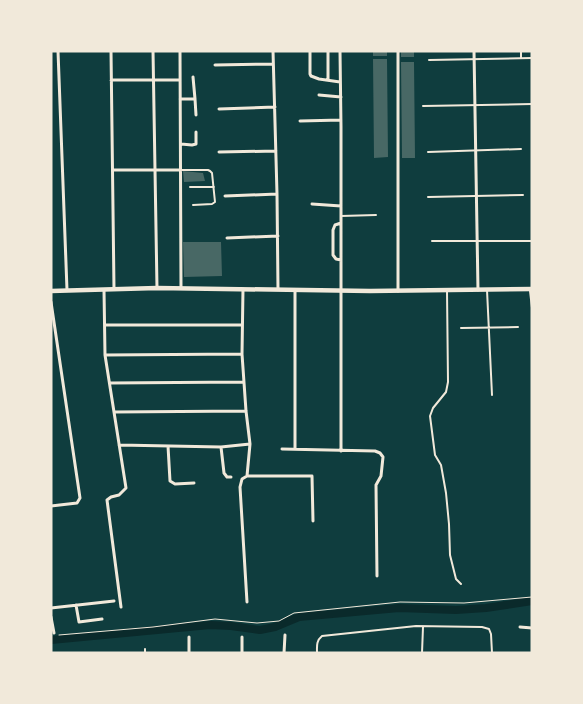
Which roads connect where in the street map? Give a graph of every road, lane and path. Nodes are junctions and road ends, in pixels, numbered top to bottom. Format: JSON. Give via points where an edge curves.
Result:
{"nodes":[{"id":1,"x":58,"y":51,"type":"edge"},
{"id":2,"x":111,"y":51,"type":"edge"},
{"id":3,"x":153,"y":51,"type":"edge"},
{"id":4,"x":180,"y":51,"type":"edge"},
{"id":5,"x":273,"y":51,"type":"edge"},
{"id":6,"x":310,"y":51,"type":"edge"},
{"id":7,"x":328,"y":51,"type":"edge"},
{"id":8,"x":340,"y":51,"type":"edge"},
{"id":9,"x":398,"y":51,"type":"edge"},
{"id":10,"x":474,"y":51,"type":"edge"},
{"id":11,"x":521,"y":51,"type":"edge"},
{"id":12,"x":521,"y":58,"type":"junction"},
{"id":13,"x":532,"y":58,"type":"edge"},
{"id":14,"x":474,"y":59,"type":"junction"},
{"id":15,"x":429,"y":60,"type":"dead end"},
{"id":16,"x":273,"y":64,"type":"junction"},
{"id":17,"x":215,"y":65,"type":"dead end"},
{"id":18,"x":193,"y":77,"type":"dead end"},
{"id":19,"x":153,"y":79,"type":"junction"},
{"id":20,"x":111,"y":80,"type":"junction"},
{"id":21,"x":180,"y":80,"type":"junction"},
{"id":22,"x":328,"y":80,"type":"junction"},
{"id":23,"x":340,"y":82,"type":"junction"},
{"id":24,"x":318,"y":95,"type":"dead end"},
{"id":25,"x":341,"y":97,"type":"junction"},
{"id":26,"x":180,"y":99,"type":"junction"},
{"id":27,"x":195,"y":99,"type":"junction"},
{"id":28,"x":532,"y":104,"type":"edge"},
{"id":29,"x":474,"y":105,"type":"junction"},
{"id":30,"x":423,"y":106,"type":"dead end"},
{"id":31,"x":275,"y":107,"type":"junction"},
{"id":32,"x":219,"y":109,"type":"dead end"},
{"id":33,"x":196,"y":115,"type":"dead end"},
{"id":34,"x":341,"y":120,"type":"junction"},
{"id":35,"x":300,"y":121,"type":"dead end"},
{"id":36,"x":196,"y":132,"type":"dead end"},
{"id":37,"x":181,"y":144,"type":"junction"},
{"id":38,"x":520,"y":148,"type":"dead end"},
{"id":39,"x":475,"y":150,"type":"junction"},
{"id":40,"x":276,"y":151,"type":"junction"},
{"id":41,"x":219,"y":152,"type":"dead end"},
{"id":42,"x":428,"y":152,"type":"dead end"},
{"id":43,"x":113,"y":170,"type":"junction"},
{"id":44,"x":155,"y":170,"type":"junction"},
{"id":45,"x":181,"y":170,"type":"junction"},
{"id":46,"x":190,"y":187,"type":"dead end"},
{"id":47,"x":214,"y":187,"type":"junction"},
{"id":48,"x":277,"y":194,"type":"junction"},
{"id":49,"x":523,"y":195,"type":"dead end"},
{"id":50,"x":225,"y":196,"type":"dead end"},
{"id":51,"x":477,"y":196,"type":"junction"},
{"id":52,"x":428,"y":197,"type":"dead end"},
{"id":53,"x":312,"y":204,"type":"dead end"},
{"id":54,"x":193,"y":205,"type":"dead end"},
{"id":55,"x":341,"y":206,"type":"junction"},
{"id":56,"x":376,"y":215,"type":"dead end"},
{"id":57,"x":341,"y":216,"type":"junction"},
{"id":58,"x":341,"y":223,"type":"junction"},
{"id":59,"x":278,"y":236,"type":"junction"},
{"id":60,"x":227,"y":238,"type":"dead end"},
{"id":61,"x":477,"y":240,"type":"junction"},
{"id":62,"x":432,"y":241,"type":"dead end"},
{"id":63,"x":532,"y":241,"type":"edge"},
{"id":64,"x":341,"y":260,"type":"junction"},
{"id":65,"x":157,"y":288,"type":"junction"},
{"id":66,"x":104,"y":289,"type":"junction"},
{"id":67,"x":114,"y":289,"type":"junction"},
{"id":68,"x":182,"y":289,"type":"junction"},
{"id":69,"x":243,"y":289,"type":"junction"},
{"id":70,"x":278,"y":289,"type":"junction"},
{"id":71,"x":531,"y":289,"type":"edge"},
{"id":72,"x":67,"y":290,"type":"junction"},
{"id":73,"x":295,"y":290,"type":"junction"},
{"id":74,"x":341,"y":290,"type":"junction"},
{"id":75,"x":478,"y":290,"type":"junction"},
{"id":76,"x":487,"y":290,"type":"junction"},
{"id":77,"x":51,"y":291,"type":"edge"},
{"id":78,"x":398,"y":291,"type":"junction"},
{"id":79,"x":447,"y":291,"type":"junction"},
{"id":80,"x":51,"y":302,"type":"edge"},
{"id":81,"x":532,"y":308,"type":"edge"},
{"id":82,"x":106,"y":325,"type":"junction"},
{"id":83,"x":242,"y":325,"type":"junction"},
{"id":84,"x":518,"y":327,"type":"dead end"},
{"id":85,"x":460,"y":328,"type":"dead end"},
{"id":86,"x":489,"y":328,"type":"junction"},
{"id":87,"x":242,"y":354,"type":"junction"},
{"id":88,"x":105,"y":355,"type":"junction"},
{"id":89,"x":244,"y":382,"type":"junction"},
{"id":90,"x":110,"y":383,"type":"junction"},
{"id":91,"x":492,"y":395,"type":"dead end"},
{"id":92,"x":246,"y":411,"type":"junction"},
{"id":93,"x":114,"y":412,"type":"junction"},
{"id":94,"x":250,"y":444,"type":"junction"},
{"id":95,"x":119,"y":445,"type":"junction"},
{"id":96,"x":168,"y":446,"type":"junction"},
{"id":97,"x":221,"y":447,"type":"junction"},
{"id":98,"x":282,"y":449,"type":"dead end"},
{"id":99,"x":295,"y":449,"type":"junction"},
{"id":100,"x":341,"y":451,"type":"junction"},
{"id":101,"x":247,"y":476,"type":"junction"},
{"id":102,"x":231,"y":477,"type":"dead end"},
{"id":103,"x":194,"y":483,"type":"dead end"},
{"id":104,"x":51,"y":506,"type":"edge"},
{"id":105,"x":313,"y":521,"type":"dead end"},
{"id":106,"x":377,"y":576,"type":"dead end"},
{"id":107,"x":462,"y":584,"type":"dead end"},
{"id":108,"x":532,"y":597,"type":"edge"},
{"id":109,"x":114,"y":601,"type":"dead end"},
{"id":110,"x":247,"y":602,"type":"dead end"},
{"id":111,"x":76,"y":605,"type":"junction"},
{"id":112,"x":121,"y":607,"type":"dead end"},
{"id":113,"x":51,"y":608,"type":"edge"},
{"id":114,"x":51,"y":617,"type":"edge"},
{"id":115,"x":102,"y":619,"type":"dead end"},
{"id":116,"x":423,"y":627,"type":"junction"},
{"id":117,"x":520,"y":628,"type":"dead end"},
{"id":118,"x":532,"y":628,"type":"edge"},
{"id":119,"x":55,"y":634,"type":"joint"},
{"id":120,"x":285,"y":635,"type":"dead end"},
{"id":121,"x":189,"y":637,"type":"dead end"},
{"id":122,"x":242,"y":637,"type":"dead end"},
{"id":123,"x":145,"y":648,"type":"dead end"},
{"id":124,"x":145,"y":653,"type":"edge"},
{"id":125,"x":189,"y":653,"type":"edge"},
{"id":126,"x":242,"y":653,"type":"edge"},
{"id":127,"x":284,"y":653,"type":"edge"},
{"id":128,"x":317,"y":653,"type":"edge"},
{"id":129,"x":422,"y":653,"type":"edge"},
{"id":130,"x":492,"y":653,"type":"edge"}],
"edges":[{"from":1,"to":72,"type":"street"},
{"from":2,"to":20,"type":"street"},
{"from":3,"to":19,"type":"street"},
{"from":4,"to":21,"type":"street"},
{"from":5,"to":16,"type":"street"},
{"from":6,"to":22,"type":"street","via":[[311,76]]},
{"from":7,"to":22,"type":"street"},
{"from":8,"to":23,"type":"street"},
{"from":9,"to":78,"type":"street"},
{"from":10,"to":14,"type":"street"},
{"from":11,"to":12,"type":"lane"},
{"from":12,"to":13,"type":"lane"},
{"from":12,"to":14,"type":"lane"},
{"from":14,"to":15,"type":"lane"},
{"from":14,"to":29,"type":"street"},
{"from":16,"to":17,"type":"street"},
{"from":16,"to":31,"type":"street"},
{"from":18,"to":27,"type":"street"},
{"from":19,"to":20,"type":"street"},
{"from":19,"to":21,"type":"street"},
{"from":19,"to":44,"type":"street"},
{"from":20,"to":43,"type":"street"},
{"from":21,"to":26,"type":"street"},
{"from":22,"to":23,"type":"street"},
{"from":23,"to":25,"type":"street"},
{"from":24,"to":25,"type":"street"},
{"from":25,"to":34,"type":"street"},
{"from":26,"to":27,"type":"street"},
{"from":26,"to":37,"type":"street"},
{"from":27,"to":33,"type":"street"},
{"from":28,"to":29,"type":"lane"},
{"from":29,"to":30,"type":"lane"},
{"from":29,"to":39,"type":"street"},
{"from":31,"to":32,"type":"street"},
{"from":31,"to":40,"type":"street"},
{"from":34,"to":35,"type":"street"},
{"from":34,"to":55,"type":"street"},
{"from":36,"to":37,"type":"street","via":[[196,144]]},
{"from":37,"to":45,"type":"street"},
{"from":38,"to":39,"type":"lane"},
{"from":39,"to":42,"type":"lane"},
{"from":39,"to":51,"type":"street"},
{"from":40,"to":41,"type":"street"},
{"from":40,"to":48,"type":"street"},
{"from":43,"to":44,"type":"street"},
{"from":43,"to":67,"type":"street"},
{"from":44,"to":45,"type":"street"},
{"from":44,"to":65,"type":"street"},
{"from":45,"to":47,"type":"lane","via":[[210,171]]},
{"from":45,"to":68,"type":"street"},
{"from":46,"to":47,"type":"lane"},
{"from":47,"to":54,"type":"lane","via":[[214,203]]},
{"from":48,"to":50,"type":"street"},
{"from":48,"to":59,"type":"street"},
{"from":49,"to":51,"type":"lane"},
{"from":51,"to":52,"type":"lane"},
{"from":51,"to":61,"type":"street"},
{"from":53,"to":55,"type":"street"},
{"from":55,"to":57,"type":"street"},
{"from":56,"to":57,"type":"lane"},
{"from":57,"to":58,"type":"street"},
{"from":58,"to":64,"type":"street"},
{"from":58,"to":64,"type":"street","via":[[333,230],[333,255]]},
{"from":59,"to":60,"type":"street"},
{"from":59,"to":70,"type":"street"},
{"from":61,"to":62,"type":"lane"},
{"from":61,"to":63,"type":"lane"},
{"from":61,"to":75,"type":"street"},
{"from":64,"to":74,"type":"street"},
{"from":65,"to":67,"type":"street"},
{"from":65,"to":68,"type":"street"},
{"from":66,"to":67,"type":"street"},
{"from":66,"to":72,"type":"street"},
{"from":66,"to":82,"type":"street"},
{"from":68,"to":69,"type":"street"},
{"from":69,"to":70,"type":"street"},
{"from":69,"to":83,"type":"street"},
{"from":70,"to":73,"type":"street"},
{"from":71,"to":76,"type":"street"},
{"from":71,"to":81,"type":"lane"},
{"from":72,"to":77,"type":"street"},
{"from":73,"to":74,"type":"street"},
{"from":73,"to":99,"type":"street"},
{"from":74,"to":78,"type":"street"},
{"from":74,"to":100,"type":"street"},
{"from":75,"to":76,"type":"street"},
{"from":75,"to":79,"type":"street"},
{"from":76,"to":86,"type":"lane"},
{"from":78,"to":79,"type":"street"},
{"from":79,"to":107,"type":"lane","via":[[448,382],[446,392],[430,416],[435,454],[441,465],[446,493],[450,555],[456,579]]},
{"from":80,"to":104,"type":"street","via":[[80,498],[77,503]]},
{"from":82,"to":83,"type":"street"},
{"from":82,"to":88,"type":"street"},
{"from":83,"to":87,"type":"street"},
{"from":84,"to":86,"type":"lane"},
{"from":85,"to":86,"type":"lane"},
{"from":86,"to":91,"type":"lane"},
{"from":87,"to":88,"type":"street"},
{"from":87,"to":89,"type":"street"},
{"from":88,"to":90,"type":"street"},
{"from":89,"to":90,"type":"street"},
{"from":89,"to":92,"type":"street"},
{"from":90,"to":93,"type":"street"},
{"from":92,"to":93,"type":"street"},
{"from":92,"to":94,"type":"street"},
{"from":93,"to":95,"type":"street"},
{"from":94,"to":97,"type":"street"},
{"from":94,"to":101,"type":"street"},
{"from":95,"to":96,"type":"street"},
{"from":95,"to":112,"type":"street","via":[[126,488],[108,500]]},
{"from":96,"to":97,"type":"street"},
{"from":96,"to":103,"type":"street","via":[[170,481],[175,484]]},
{"from":97,"to":102,"type":"street","via":[[224,472],[226,477]]},
{"from":98,"to":99,"type":"street"},
{"from":99,"to":100,"type":"street"},
{"from":100,"to":106,"type":"street","via":[[375,451],[383,457],[381,476],[376,485]]},
{"from":101,"to":105,"type":"street","via":[[312,476]]},
{"from":101,"to":110,"type":"street","via":[[242,479],[240,487]]},
{"from":108,"to":119,"type":"path","via":[[464,603],[400,602],[294,613],[279,621],[257,623],[215,619]]},
{"from":109,"to":111,"type":"street"},
{"from":111,"to":113,"type":"street"},
{"from":111,"to":115,"type":"street","via":[[78,622]]},
{"from":114,"to":119,"type":"street"},
{"from":116,"to":128,"type":"lane","via":[[322,636],[318,639]]},
{"from":116,"to":129,"type":"lane"},
{"from":116,"to":130,"type":"lane","via":[[489,629]]},
{"from":117,"to":118,"type":"street"},
{"from":120,"to":127,"type":"street"},
{"from":121,"to":125,"type":"street"},
{"from":122,"to":126,"type":"street"},
{"from":123,"to":124,"type":"lane"}]}
